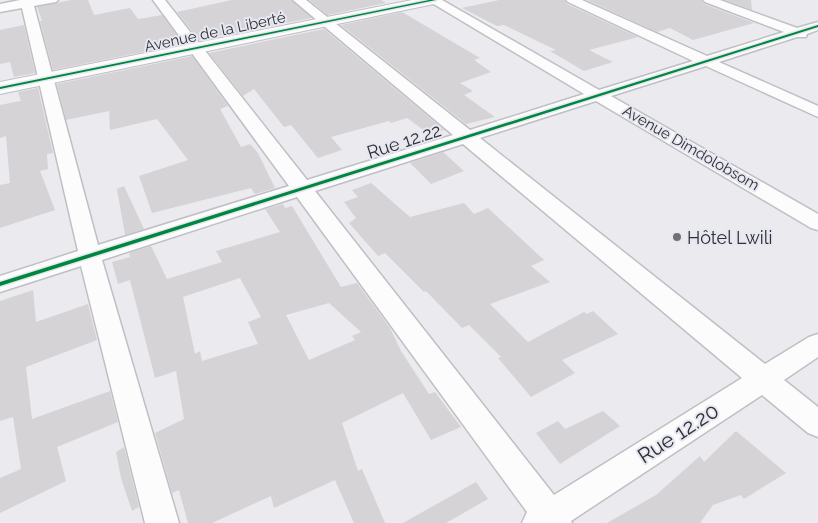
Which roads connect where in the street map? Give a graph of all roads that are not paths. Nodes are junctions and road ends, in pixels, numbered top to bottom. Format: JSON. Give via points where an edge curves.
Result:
{"nodes":[{"id":1,"x":52,"y":0,"type":"edge"},
{"id":2,"x":159,"y":0,"type":"edge"},
{"id":3,"x":299,"y":0,"type":"edge"},
{"id":4,"x":434,"y":0,"type":"edge"},
{"id":5,"x":572,"y":0,"type":"edge"},
{"id":6,"x":709,"y":0,"type":"edge"},
{"id":7,"x":27,"y":2,"type":"edge"},
{"id":8,"x":0,"y":8,"type":"edge"},
{"id":9,"x":326,"y":22,"type":"junction"},
{"id":10,"x":818,"y":26,"type":"edge"},
{"id":11,"x":797,"y":33,"type":"junction"},
{"id":12,"x":818,"y":41,"type":"edge"},
{"id":13,"x":196,"y":48,"type":"junction"},
{"id":14,"x":707,"y":61,"type":"junction"},
{"id":15,"x":46,"y":79,"type":"junction"},
{"id":16,"x":0,"y":88,"type":"edge"},
{"id":17,"x":600,"y":95,"type":"junction"},
{"id":18,"x":818,"y":112,"type":"edge"},
{"id":19,"x":468,"y":137,"type":"junction"},
{"id":20,"x":302,"y":189,"type":"junction"},
{"id":21,"x":818,"y":222,"type":"edge"},
{"id":22,"x":90,"y":256,"type":"junction"},
{"id":23,"x":0,"y":284,"type":"edge"},
{"id":24,"x":818,"y":344,"type":"edge"},
{"id":25,"x":763,"y":378,"type":"junction"},
{"id":26,"x":818,"y":424,"type":"edge"},
{"id":27,"x":548,"y":521,"type":"edge"},
{"id":28,"x":162,"y":523,"type":"edge"}],
"edges":[{"from":1,"to":7,"type":"street"},
{"from":2,"to":13,"type":"street"},
{"from":3,"to":9,"type":"street"},
{"from":4,"to":9,"type":"main road","name":"Avenue de la Liberté"},
{"from":4,"to":17,"type":"street","name":"Avenue Dimdolobsom"},
{"from":5,"to":14,"type":"street"},
{"from":6,"to":11,"type":"street"},
{"from":7,"to":8,"type":"street"},
{"from":7,"to":15,"type":"street"},
{"from":9,"to":13,"type":"main road","name":"Avenue de la Liberté"},
{"from":9,"to":19,"type":"street"},
{"from":10,"to":11,"type":"street","name":"Rue 12.22"},
{"from":11,"to":12,"type":"street"},
{"from":11,"to":14,"type":"street","name":"Rue 12.22"},
{"from":13,"to":15,"type":"main road","name":"Avenue de la Liberté"},
{"from":13,"to":20,"type":"street"},
{"from":14,"to":17,"type":"street","name":"Rue 12.22"},
{"from":14,"to":18,"type":"street"},
{"from":15,"to":16,"type":"main road","name":"Avenue de la Liberté"},
{"from":15,"to":22,"type":"street"},
{"from":17,"to":19,"type":"street","name":"Rue 12.22"},
{"from":17,"to":21,"type":"street","name":"Avenue Dimdolobsom"},
{"from":19,"to":20,"type":"street","name":"Rue 12.22"},
{"from":19,"to":25,"type":"street"},
{"from":20,"to":22,"type":"street","name":"Rue 12.22"},
{"from":20,"to":27,"type":"street"},
{"from":22,"to":23,"type":"street","name":"Rue 12.22"},
{"from":22,"to":28,"type":"street"},
{"from":24,"to":25,"type":"street","name":"Rue 12.20"},
{"from":25,"to":26,"type":"street"},
{"from":25,"to":27,"type":"street","name":"Rue 12.20"}]}
